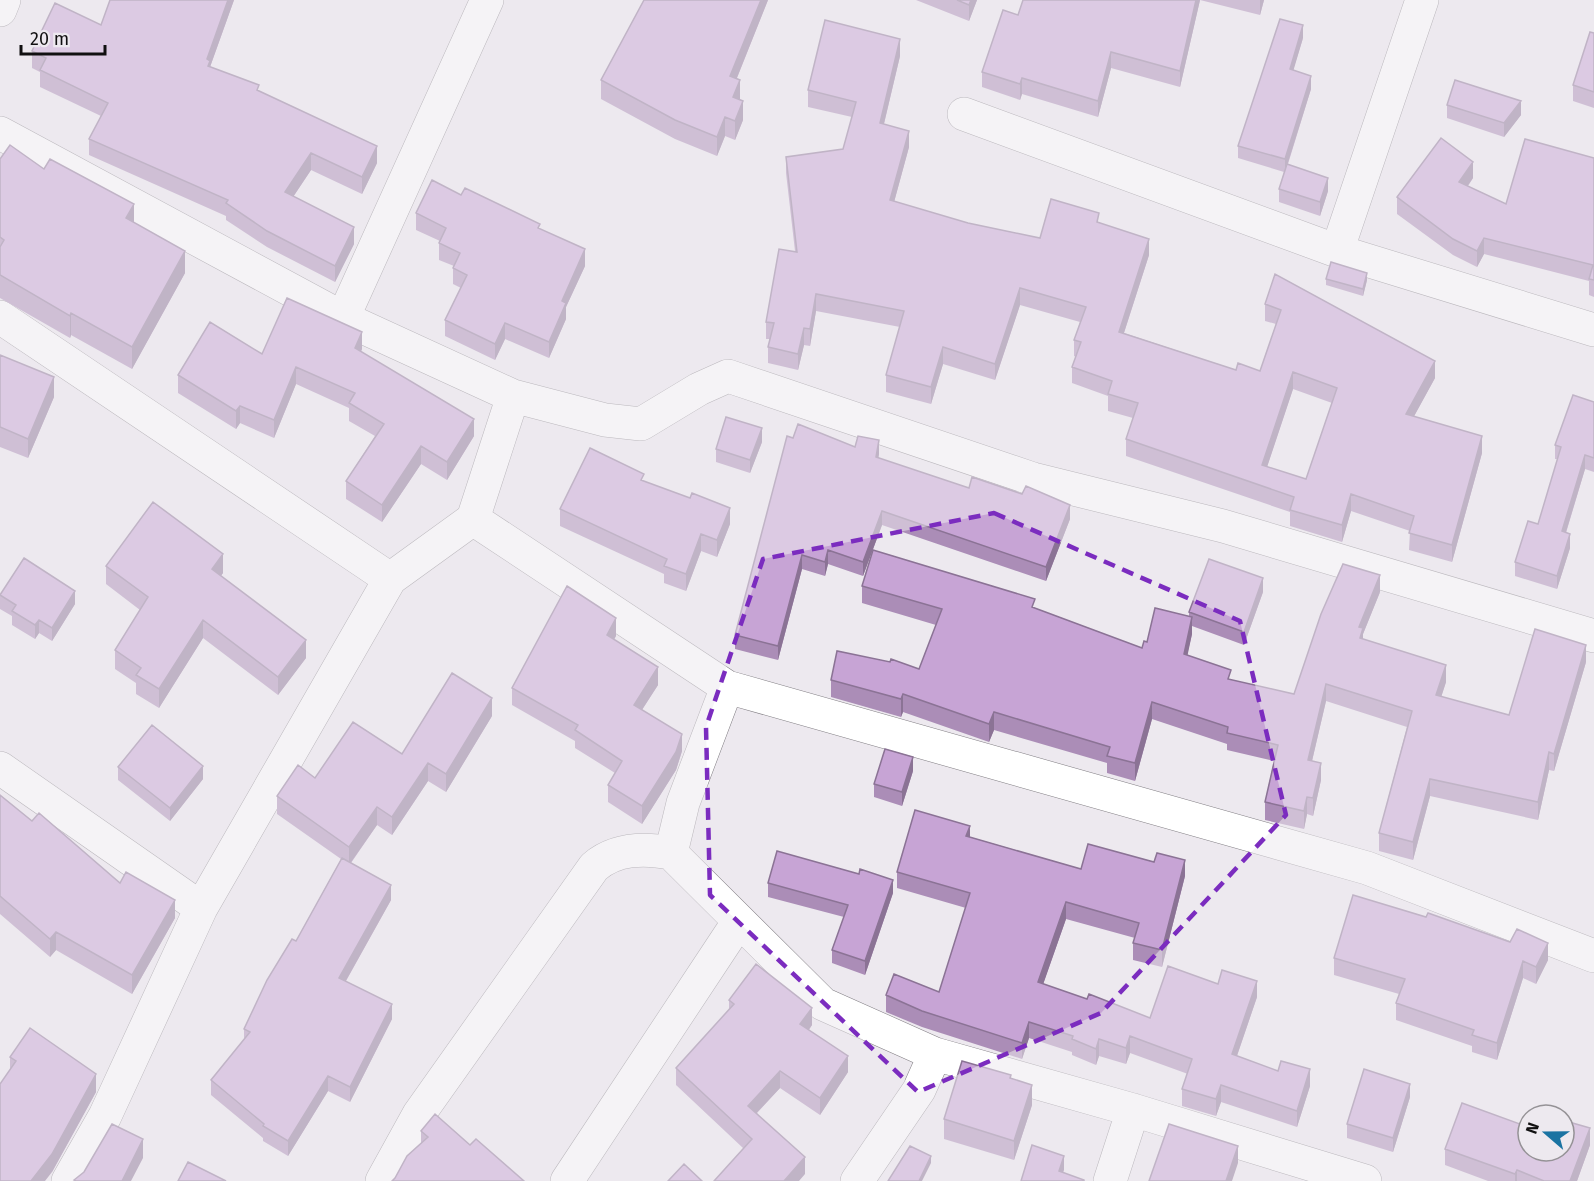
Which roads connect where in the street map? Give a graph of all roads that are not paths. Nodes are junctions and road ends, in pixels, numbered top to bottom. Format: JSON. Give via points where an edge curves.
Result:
{"nodes":[{"id":1,"x":4,"y":0,"type":"edge"},
{"id":2,"x":487,"y":0,"type":"edge"},
{"id":3,"x":1422,"y":0,"type":"edge"},
{"id":4,"x":0,"y":10,"type":"edge"},
{"id":5,"x":964,"y":114,"type":"dead end"},
{"id":6,"x":0,"y":133,"type":"edge"},
{"id":7,"x":1337,"y":251,"type":"junction"},
{"id":8,"x":0,"y":316,"type":"edge"},
{"id":9,"x":344,"y":318,"type":"junction"},
{"id":10,"x":1594,"y":330,"type":"edge"},
{"id":11,"x":513,"y":396,"type":"junction"},
{"id":12,"x":473,"y":519,"type":"junction"},
{"id":13,"x":390,"y":579,"type":"junction"},
{"id":14,"x":1594,"y":636,"type":"edge"},
{"id":15,"x":728,"y":687,"type":"junction"},
{"id":16,"x":0,"y":768,"type":"edge"},
{"id":17,"x":671,"y":853,"type":"junction"},
{"id":18,"x":201,"y":908,"type":"junction"},
{"id":19,"x":740,"y":921,"type":"junction"},
{"id":20,"x":1594,"y":956,"type":"edge"},
{"id":21,"x":935,"y":1054,"type":"junction"},
{"id":22,"x":1133,"y":1110,"type":"junction"},
{"id":23,"x":68,"y":1181,"type":"edge"},
{"id":24,"x":382,"y":1181,"type":"edge"},
{"id":25,"x":567,"y":1181,"type":"edge"},
{"id":26,"x":857,"y":1181,"type":"edge"},
{"id":27,"x":1110,"y":1181,"type":"edge"},
{"id":28,"x":1365,"y":1181,"type":"edge"}],
"edges":[{"from":1,"to":4,"type":"street"},
{"from":2,"to":9,"type":"street"},
{"from":3,"to":7,"type":"street"},
{"from":5,"to":7,"type":"street"},
{"from":6,"to":9,"type":"street"},
{"from":7,"to":10,"type":"street"},
{"from":8,"to":13,"type":"street"},
{"from":9,"to":11,"type":"street"},
{"from":11,"to":12,"type":"street"},
{"from":11,"to":14,"type":"street","via":[[605,420],[640,424],[728,376],[1033,479],[1223,526]]},
{"from":12,"to":13,"type":"street"},
{"from":12,"to":15,"type":"street"},
{"from":13,"to":18,"type":"street"},
{"from":15,"to":17,"type":"street","via":[[683,803]]},
{"from":15,"to":20,"type":"street","via":[[1367,868]]},
{"from":16,"to":18,"type":"street"},
{"from":17,"to":19,"type":"street"},
{"from":17,"to":24,"type":"street","via":[[648,849],[616,853],[594,867],[419,1114]]},
{"from":18,"to":23,"type":"street","via":[[105,1116]]},
{"from":19,"to":21,"type":"street","via":[[823,1004]]},
{"from":19,"to":25,"type":"street"},
{"from":21,"to":22,"type":"street"},
{"from":21,"to":26,"type":"street","via":[[919,1090]]},
{"from":22,"to":27,"type":"street"},
{"from":22,"to":28,"type":"street"}]}
